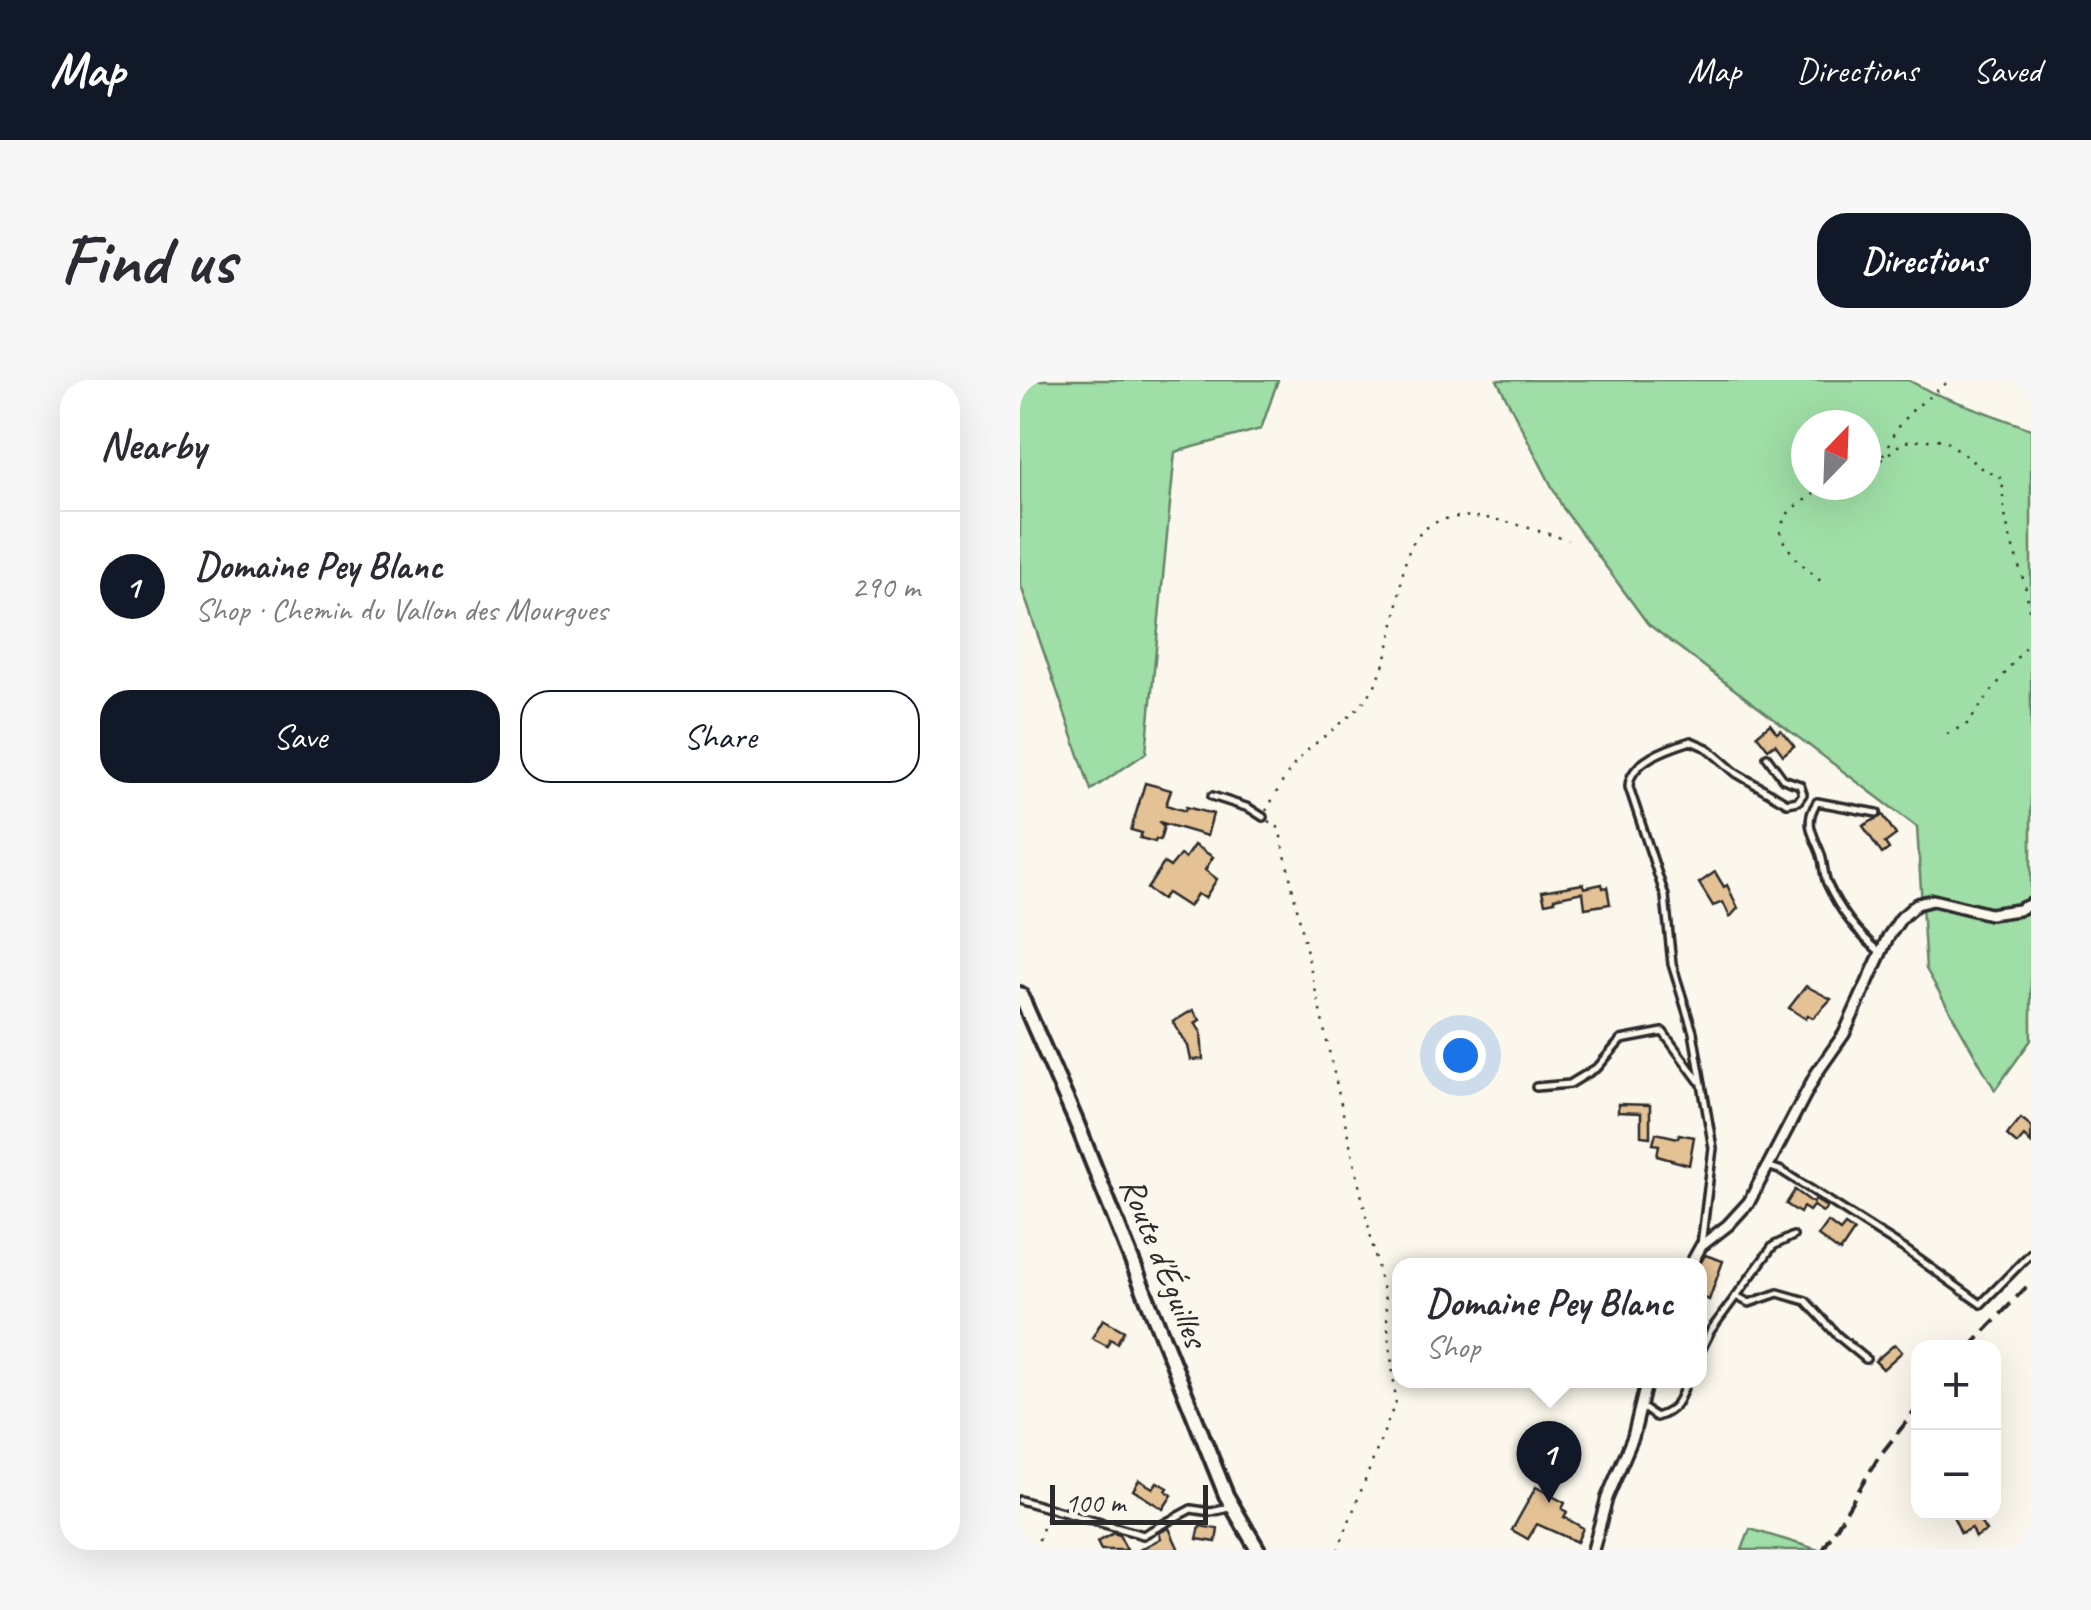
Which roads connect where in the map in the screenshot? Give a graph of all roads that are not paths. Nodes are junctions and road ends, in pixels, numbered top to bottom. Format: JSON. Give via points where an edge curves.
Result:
{"nodes":[{"id":1,"x":1767,"y":757,"type":"dead end"},
{"id":2,"x":1212,"y":796,"type":"dead end"},
{"id":3,"x":1877,"y":812,"type":"dead end"},
{"id":4,"x":1263,"y":817,"type":"road end"},
{"id":5,"x":2031,"y":904,"type":"edge"},
{"id":6,"x":1881,"y":953,"type":"junction"},
{"id":7,"x":1020,"y":994,"type":"edge"},
{"id":8,"x":1701,"y":1083,"type":"junction"},
{"id":9,"x":1536,"y":1087,"type":"dead end"},
{"id":10,"x":1767,"y":1166,"type":"junction"},
{"id":11,"x":1792,"y":1236,"type":"dead end"},
{"id":12,"x":1701,"y":1246,"type":"junction"},
{"id":13,"x":2031,"y":1253,"type":"edge"},
{"id":14,"x":1694,"y":1258,"type":"edge"},
{"id":15,"x":1736,"y":1296,"type":"junction"},
{"id":16,"x":1707,"y":1338,"type":"edge"},
{"id":17,"x":1866,"y":1359,"type":"dead end"},
{"id":18,"x":1645,"y":1388,"type":"edge"},
{"id":19,"x":1684,"y":1388,"type":"edge"},
{"id":20,"x":1640,"y":1406,"type":"junction"},
{"id":21,"x":1020,"y":1500,"type":"edge"},
{"id":22,"x":1232,"y":1508,"type":"junction"},
{"id":23,"x":1258,"y":1550,"type":"edge"},
{"id":24,"x":1593,"y":1550,"type":"edge"}],
"edges":[{"from":1,"to":8,"type":"lane","via":[[1783,779],[1800,785],[1798,801],[1787,803],[1691,742],[1634,768],[1629,778],[1665,896],[1672,964]]},
{"from":2,"to":4,"type":"lane"},
{"from":3,"to":6,"type":"lane","via":[[1817,802],[1809,827],[1825,880],[1858,934]]},
{"from":5,"to":6,"type":"street","via":[[1990,914],[1942,901],[1917,904]]},
{"from":6,"to":10,"type":"street","via":[[1844,1034]]},
{"from":7,"to":22,"type":"street","name":"Route d'Éguilles"},
{"from":8,"to":9,"type":"lane","via":[[1663,1032],[1620,1040],[1598,1067],[1570,1084]]},
{"from":8,"to":12,"type":"lane","via":[[1713,1148]]},
{"from":10,"to":12,"type":"street","via":[[1736,1218]]},
{"from":10,"to":13,"type":"lane","via":[[1891,1240],[1980,1304]]},
{"from":11,"to":15,"type":"lane","via":[[1772,1246]]},
{"from":12,"to":14,"type":"street"},
{"from":15,"to":16,"type":"lane"},
{"from":15,"to":17,"type":"lane","via":[[1749,1303],[1778,1293],[1806,1301]]},
{"from":18,"to":20,"type":"street"},
{"from":19,"to":20,"type":"lane","via":[[1668,1414],[1656,1416]]},
{"from":20,"to":24,"type":"street"},
{"from":21,"to":22,"type":"lane","via":[[1143,1535],[1191,1509]]},
{"from":22,"to":23,"type":"street","name":"Route d'Éguilles"}]}
